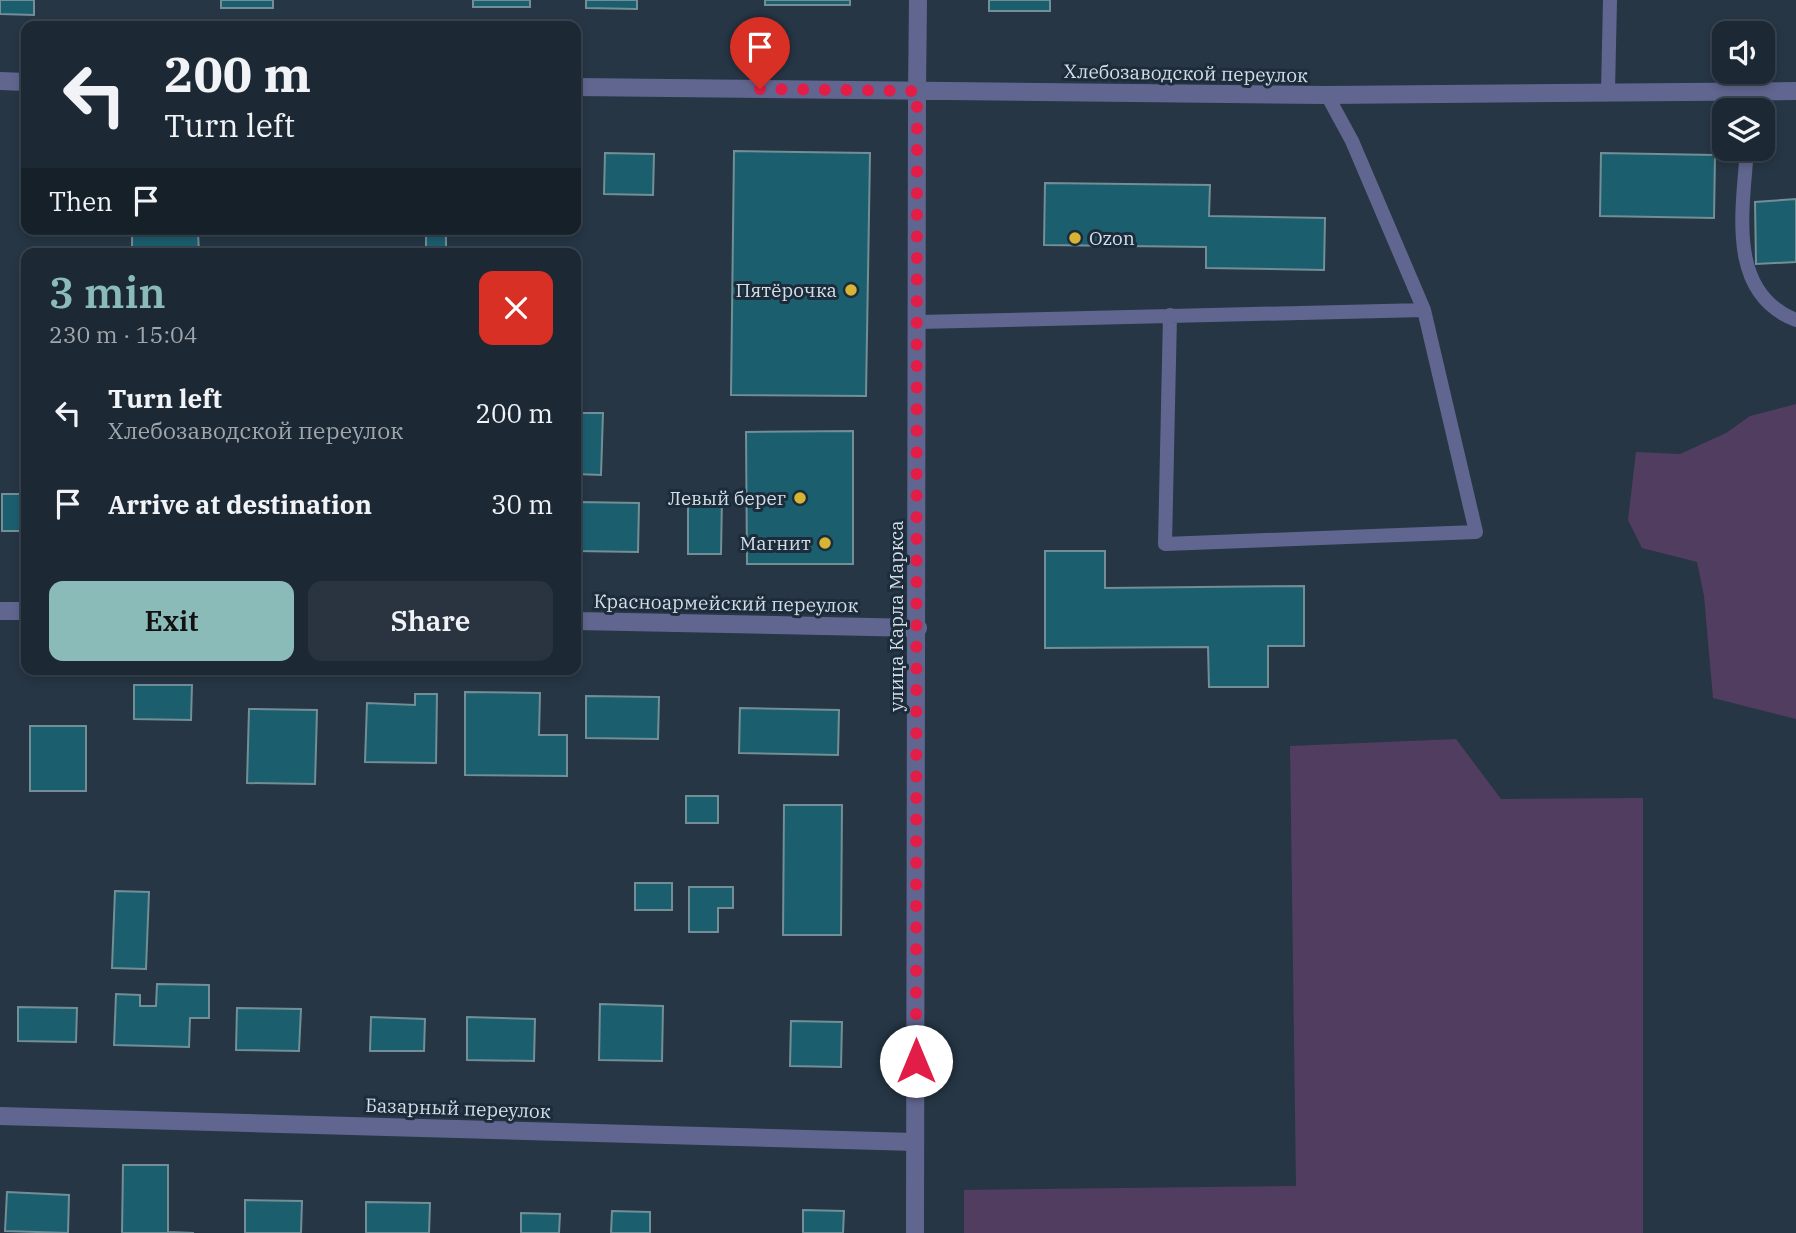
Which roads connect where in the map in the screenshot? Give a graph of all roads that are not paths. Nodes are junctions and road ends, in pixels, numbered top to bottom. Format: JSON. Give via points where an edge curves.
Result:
{"nodes":[{"id":1,"x":918,"y":0,"type":"edge"},
{"id":2,"x":1610,"y":0,"type":"edge"},
{"id":3,"x":0,"y":81,"type":"edge"},
{"id":4,"x":21,"y":82,"type":"edge"},
{"id":5,"x":581,"y":87,"type":"edge"},
{"id":6,"x":917,"y":91,"type":"junction"},
{"id":7,"x":1608,"y":91,"type":"junction"},
{"id":8,"x":1750,"y":91,"type":"junction"},
{"id":9,"x":1796,"y":91,"type":"edge"},
{"id":10,"x":1327,"y":95,"type":"junction"},
{"id":11,"x":1750,"y":98,"type":"edge"},
{"id":12,"x":1746,"y":161,"type":"edge"},
{"id":13,"x":1424,"y":310,"type":"junction"},
{"id":14,"x":1170,"y":315,"type":"junction"},
{"id":15,"x":1796,"y":320,"type":"edge"},
{"id":16,"x":918,"y":322,"type":"junction"},
{"id":17,"x":0,"y":611,"type":"edge"},
{"id":18,"x":21,"y":611,"type":"edge"},
{"id":19,"x":581,"y":621,"type":"edge"},
{"id":20,"x":918,"y":628,"type":"junction"},
{"id":21,"x":0,"y":1116,"type":"edge"},
{"id":22,"x":915,"y":1142,"type":"junction"},
{"id":23,"x":915,"y":1233,"type":"edge"}],
"edges":[{"from":1,"to":6,"type":"street","name":"улица Карла Маркса"},
{"from":2,"to":7,"type":"lane"},
{"from":3,"to":4,"type":"street"},
{"from":5,"to":6,"type":"street","name":"Хлебозаводской переулок"},
{"from":6,"to":10,"type":"street","name":"Хлебозаводской переулок"},
{"from":6,"to":16,"type":"street","name":"улица Карла Маркса"},
{"from":7,"to":8,"type":"street","name":"Хлебозаводской переулок"},
{"from":7,"to":10,"type":"street","name":"Хлебозаводской переулок"},
{"from":8,"to":9,"type":"street","name":"Хлебозаводской переулок"},
{"from":8,"to":11,"type":"lane"},
{"from":10,"to":13,"type":"lane","via":[[1352,141]]},
{"from":12,"to":15,"type":"lane","via":[[1742,248],[1749,277],[1768,304]]},
{"from":13,"to":14,"type":"lane"},
{"from":13,"to":14,"type":"lane","via":[[1476,532],[1165,544]]},
{"from":14,"to":16,"type":"lane"},
{"from":16,"to":20,"type":"street","name":"улица Карла Маркса"},
{"from":17,"to":18,"type":"street"},
{"from":19,"to":20,"type":"street","name":"Красноармейский переулок"},
{"from":20,"to":22,"type":"street","name":"улица Карла Маркса"},
{"from":21,"to":22,"type":"street","name":"Базарный переулок"},
{"from":22,"to":23,"type":"street","name":"улица Карла Маркса"}]}
